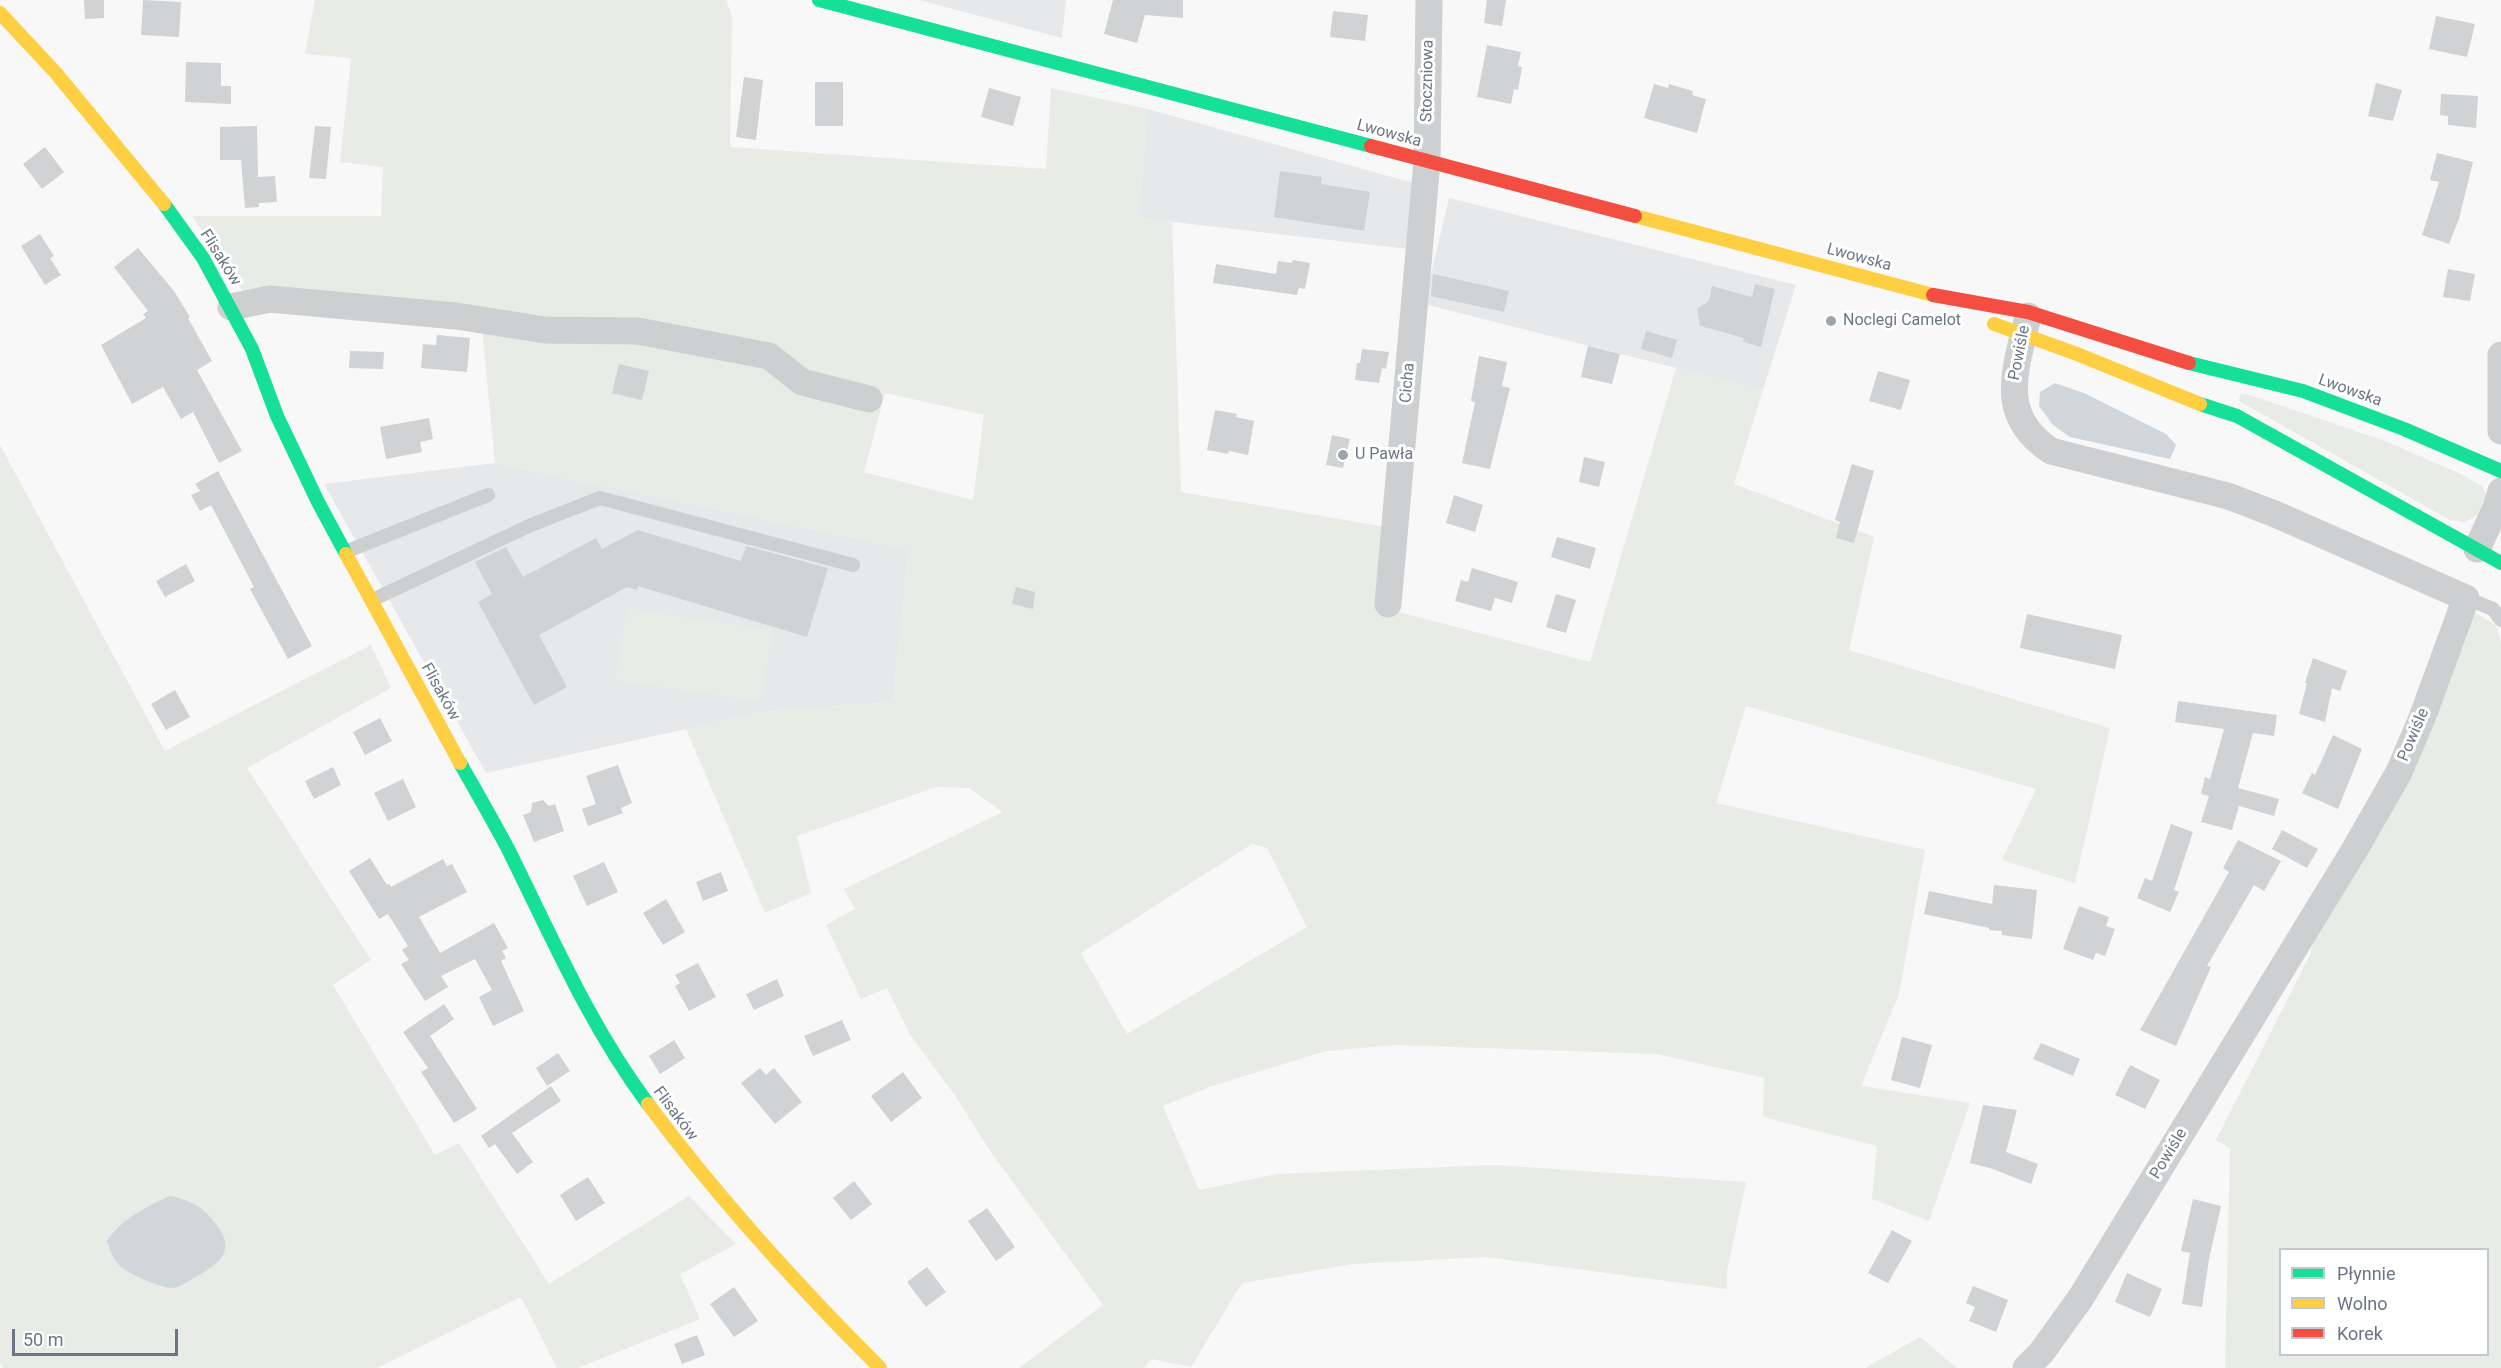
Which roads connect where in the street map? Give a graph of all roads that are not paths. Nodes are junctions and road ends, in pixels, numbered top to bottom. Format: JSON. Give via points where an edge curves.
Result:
{"nodes":[{"id":1,"x":819,"y":0,"type":"edge"},
{"id":2,"x":1429,"y":0,"type":"edge"},
{"id":3,"x":0,"y":13,"type":"edge"},
{"id":4,"x":1427,"y":161,"type":"junction"},
{"id":5,"x":1950,"y":300,"type":"junction"},
{"id":6,"x":231,"y":307,"type":"junction"},
{"id":7,"x":2026,"y":323,"type":"junction"},
{"id":8,"x":2501,"y":355,"type":"edge"},
{"id":9,"x":2182,"y":361,"type":"junction"},
{"id":10,"x":2213,"y":386,"type":"dead end"},
{"id":11,"x":869,"y":399,"type":"dead end"},
{"id":12,"x":2223,"y":399,"type":"dead end"},
{"id":13,"x":2236,"y":416,"type":"junction"},
{"id":14,"x":2501,"y":431,"type":"edge"},
{"id":15,"x":2501,"y":471,"type":"edge"},
{"id":16,"x":2501,"y":491,"type":"edge"},
{"id":17,"x":488,"y":495,"type":"dead end"},
{"id":18,"x":2477,"y":549,"type":"junction"},
{"id":19,"x":345,"y":552,"type":"junction"},
{"id":20,"x":2501,"y":563,"type":"edge"},
{"id":21,"x":853,"y":565,"type":"dead end"},
{"id":22,"x":2466,"y":598,"type":"junction"},
{"id":23,"x":372,"y":600,"type":"junction"},
{"id":24,"x":1388,"y":604,"type":"dead end"},
{"id":25,"x":2501,"y":620,"type":"edge"},
{"id":26,"x":880,"y":1368,"type":"edge"},
{"id":27,"x":2026,"y":1368,"type":"edge"}],
"edges":[{"from":1,"to":4,"type":"main road","name":"Lwowska"},
{"from":2,"to":4,"type":"street","name":"Stoczniowa"},
{"from":3,"to":6,"type":"main road","name":"Flisaków","via":[[55,72],[173,216]]},
{"from":4,"to":5,"type":"main road","name":"Lwowska"},
{"from":4,"to":24,"type":"street","name":"Cicha"},
{"from":5,"to":7,"type":"main road","name":"Lwowska","via":[[1996,305]]},
{"from":5,"to":7,"type":"main road","name":"Lwowska","via":[[1991,322]]},
{"from":6,"to":11,"type":"street","via":[[270,300],[456,316],[545,330],[638,331],[770,356],[802,382]]},
{"from":6,"to":19,"type":"main road","name":"Flisaków","via":[[278,416]]},
{"from":7,"to":9,"type":"main road","name":"Lwowska"},
{"from":7,"to":13,"type":"main road","name":"Lwowska","via":[[2077,354]]},
{"from":7,"to":22,"type":"street","name":"Powiśle","via":[[2014,379],[2015,400],[2023,425],[2051,452],[2228,496]]},
{"from":8,"to":14,"type":"street"},
{"from":9,"to":10,"type":"main road","name":"Lwowska"},
{"from":9,"to":15,"type":"main road","name":"Lwowska","via":[[2319,397]]},
{"from":12,"to":13,"type":"main road","name":"Lwowska"},
{"from":13,"to":18,"type":"main road","name":"Lwowska"},
{"from":16,"to":18,"type":"street"},
{"from":17,"to":19,"type":"lane"},
{"from":18,"to":20,"type":"main road","name":"Lwowska"},
{"from":19,"to":23,"type":"main road","name":"Flisaków"},
{"from":21,"to":23,"type":"lane","via":[[600,498],[531,525]]},
{"from":22,"to":25,"type":"lane","via":[[2493,609]]},
{"from":22,"to":27,"type":"street","name":"Powiśle","via":[[2422,718],[2366,830],[2080,1299]]},
{"from":23,"to":26,"type":"main road","name":"Flisaków","via":[[506,846],[583,1004],[623,1071],[685,1154],[781,1266]]}]}
